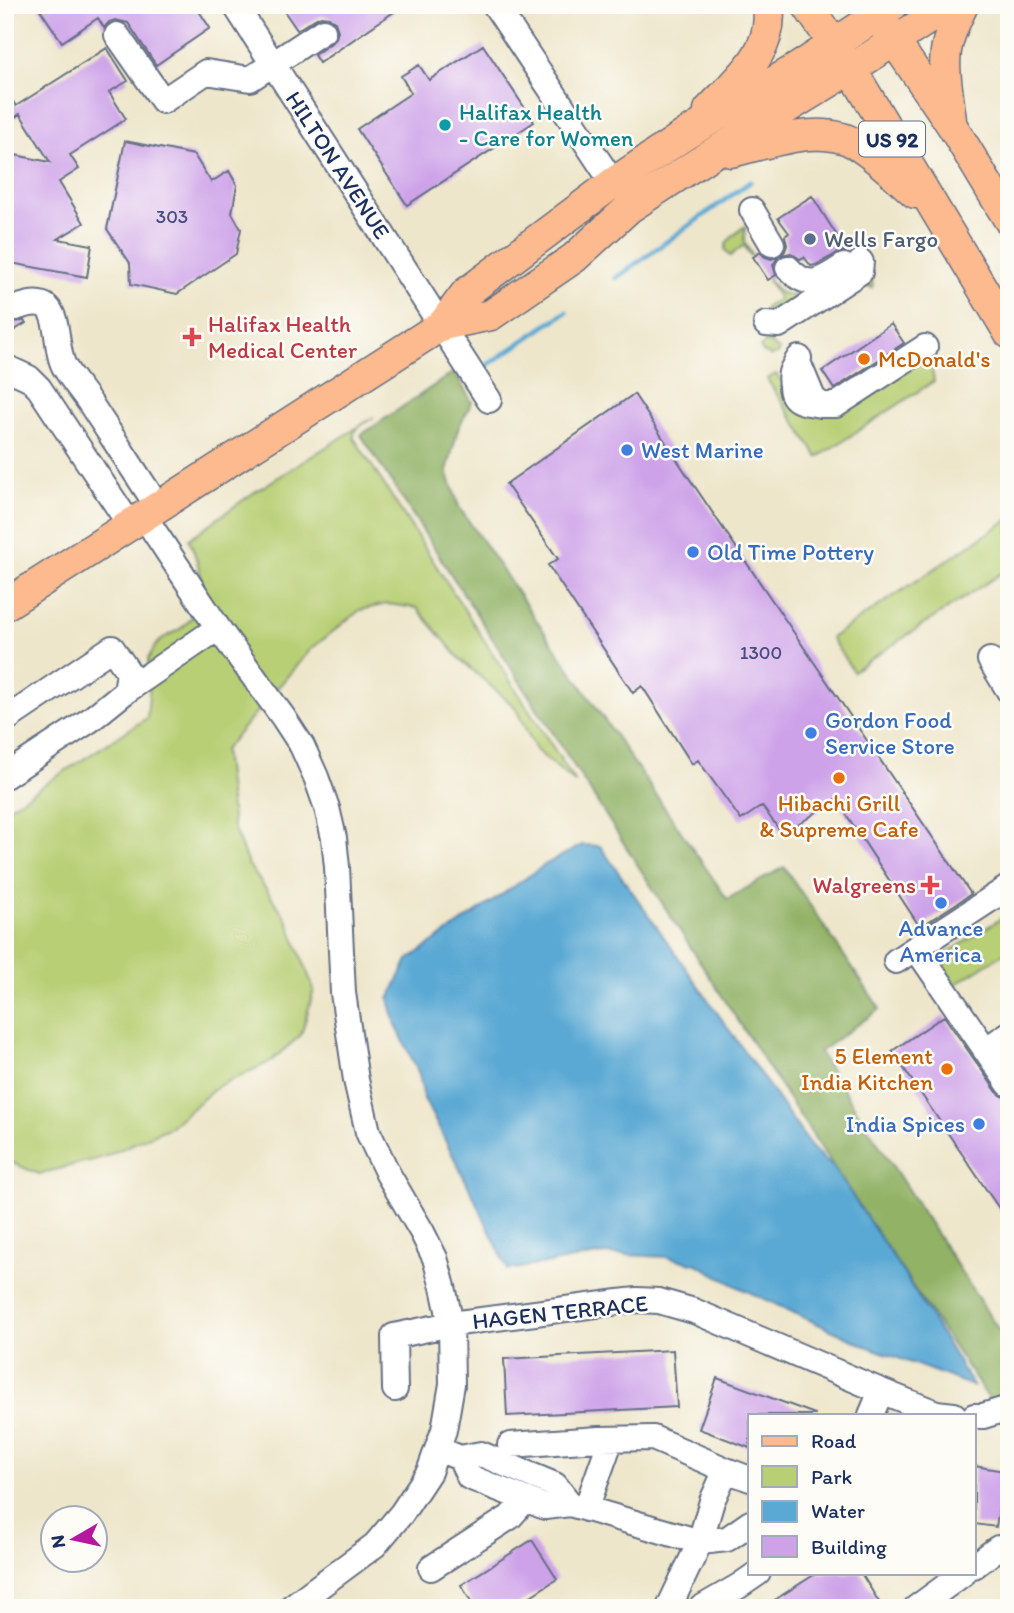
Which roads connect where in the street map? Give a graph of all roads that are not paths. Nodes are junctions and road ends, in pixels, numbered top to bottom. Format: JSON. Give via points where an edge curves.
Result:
{"nodes":[{"id":1,"x":235,"y":5,"type":"edge"},
{"id":2,"x":495,"y":5,"type":"edge"},
{"id":3,"x":768,"y":5,"type":"edge"},
{"id":4,"x":807,"y":5,"type":"edge"},
{"id":5,"x":950,"y":5,"type":"edge"},
{"id":6,"x":963,"y":5,"type":"edge"},
{"id":7,"x":880,"y":9,"type":"edge"},
{"id":8,"x":323,"y":31,"type":"dead end"},
{"id":9,"x":117,"y":35,"type":"dead end"},
{"id":10,"x":895,"y":40,"type":"junction"},
{"id":11,"x":834,"y":45,"type":"junction"},
{"id":12,"x":273,"y":64,"type":"junction"},
{"id":13,"x":851,"y":69,"type":"junction"},
{"id":14,"x":951,"y":124,"type":"junction"},
{"id":15,"x":686,"y":134,"type":"junction"},
{"id":16,"x":707,"y":157,"type":"junction"},
{"id":17,"x":613,"y":183,"type":"junction"},
{"id":18,"x":933,"y":208,"type":"junction"},
{"id":19,"x":752,"y":210,"type":"dead end"},
{"id":20,"x":1009,"y":220,"type":"edge"},
{"id":21,"x":772,"y":244,"type":"dead end"},
{"id":22,"x":788,"y":268,"type":"dead end"},
{"id":23,"x":16,"y":307,"type":"dead end"},
{"id":24,"x":766,"y":324,"type":"dead end"},
{"id":25,"x":442,"y":325,"type":"junction"},
{"id":26,"x":1009,"y":333,"type":"edge"},
{"id":27,"x":925,"y":347,"type":"dead end"},
{"id":28,"x":59,"y":353,"type":"junction"},
{"id":29,"x":800,"y":354,"type":"dead end"},
{"id":30,"x":9,"y":369,"type":"edge"},
{"id":31,"x":489,"y":400,"type":"dead end"},
{"id":32,"x":144,"y":516,"type":"junction"},
{"id":33,"x":5,"y":605,"type":"edge"},
{"id":34,"x":218,"y":628,"type":"junction"},
{"id":35,"x":990,"y":660,"type":"dead end"},
{"id":36,"x":126,"y":691,"type":"junction"},
{"id":37,"x":1009,"y":691,"type":"edge"},
{"id":38,"x":5,"y":720,"type":"edge"},
{"id":39,"x":5,"y":776,"type":"edge"},
{"id":40,"x":1009,"y":887,"type":"edge"},
{"id":41,"x":1009,"y":1034,"type":"edge"},
{"id":42,"x":985,"y":1050,"type":"junction"},
{"id":43,"x":1009,"y":1084,"type":"edge"},
{"id":44,"x":451,"y":1324,"type":"junction"},
{"id":45,"x":394,"y":1389,"type":"dead end"},
{"id":46,"x":881,"y":1391,"type":"junction"},
{"id":47,"x":1009,"y":1408,"type":"edge"},
{"id":48,"x":871,"y":1414,"type":"edge"},
{"id":49,"x":945,"y":1414,"type":"edge"},
{"id":50,"x":976,"y":1416,"type":"edge"},
{"id":51,"x":611,"y":1439,"type":"junction"},
{"id":52,"x":510,"y":1445,"type":"dead end"},
{"id":53,"x":449,"y":1453,"type":"junction"},
{"id":54,"x":726,"y":1470,"type":"junction"},
{"id":55,"x":748,"y":1478,"type":"edge"},
{"id":56,"x":520,"y":1488,"type":"junction"},
{"id":57,"x":578,"y":1507,"type":"junction"},
{"id":58,"x":748,"y":1524,"type":"edge"},
{"id":59,"x":700,"y":1542,"type":"junction"},
{"id":60,"x":998,"y":1548,"type":"dead end"},
{"id":61,"x":976,"y":1563,"type":"edge"},
{"id":62,"x":431,"y":1568,"type":"dead end"},
{"id":63,"x":757,"y":1574,"type":"edge"},
{"id":64,"x":961,"y":1574,"type":"edge"},
{"id":65,"x":671,"y":1607,"type":"edge"},
{"id":66,"x":290,"y":1608,"type":"edge"},
{"id":67,"x":701,"y":1608,"type":"edge"},
{"id":68,"x":916,"y":1608,"type":"edge"}],
"edges":[{"from":1,"to":12,"type":"street","name":"HILTON AVENUE"},
{"from":2,"to":17,"type":"street"},
{"from":3,"to":15,"type":"main road","via":[[769,29],[757,58]]},
{"from":4,"to":11,"type":"main road","number":"US 92"},
{"from":5,"to":10,"type":"main road"},
{"from":6,"to":14,"type":"main road","via":[[946,50]]},
{"from":7,"to":10,"type":"main road","number":"US 92"},
{"from":7,"to":11,"type":"main road"},
{"from":8,"to":12,"type":"street"},
{"from":9,"to":12,"type":"street","via":[[163,101],[206,72],[250,79]]},
{"from":10,"to":13,"type":"main road"},
{"from":10,"to":14,"type":"main road","number":"US 92"},
{"from":11,"to":13,"type":"main road","number":"US 92"},
{"from":11,"to":15,"type":"main road"},
{"from":12,"to":25,"type":"street","name":"HILTON AVENUE"},
{"from":13,"to":16,"type":"main road"},
{"from":13,"to":18,"type":"main road","number":"US 92"},
{"from":14,"to":20,"type":"main road","number":"US 92"},
{"from":15,"to":17,"type":"main road"},
{"from":16,"to":18,"type":"main road","via":[[810,134],[844,138]]},
{"from":16,"to":25,"type":"main road","via":[[629,208],[575,258],[491,315]]},
{"from":17,"to":25,"type":"main road","via":[[466,293]]},
{"from":18,"to":26,"type":"main road","number":"US 92"},
{"from":19,"to":21,"type":"street"},
{"from":22,"to":24,"type":"street","via":[[798,279],[810,282],[824,279],[853,260],[865,260],[860,272],[779,326]]},
{"from":23,"to":28,"type":"street","via":[[42,304],[49,309]]},
{"from":25,"to":31,"type":"street","name":"HILTON AVENUE"},
{"from":25,"to":32,"type":"main road"},
{"from":27,"to":29,"type":"street","via":[[836,405],[821,405],[813,398]]},
{"from":28,"to":30,"type":"street","via":[[31,370]]},
{"from":28,"to":32,"type":"street","via":[[88,401]]},
{"from":30,"to":32,"type":"street","via":[[39,388]]},
{"from":32,"to":33,"type":"main road"},
{"from":32,"to":34,"type":"street"},
{"from":34,"to":36,"type":"street"},
{"from":34,"to":44,"type":"street","via":[[302,746],[327,808],[337,867],[342,993],[368,1132],[435,1258]]},
{"from":35,"to":37,"type":"street"},
{"from":36,"to":38,"type":"street","via":[[129,673],[112,648]]},
{"from":36,"to":39,"type":"street"},
{"from":40,"to":42,"type":"street","via":[[906,954]]},
{"from":41,"to":42,"type":"street"},
{"from":42,"to":43,"type":"street"},
{"from":44,"to":45,"type":"street","via":[[394,1336]]},
{"from":44,"to":46,"type":"street","name":"HAGEN TERRACE","via":[[659,1301],[694,1311]]},
{"from":44,"to":53,"type":"street","name":"HAGEN TERRACE","via":[[452,1384],[444,1430]]},
{"from":46,"to":48,"type":"street"},
{"from":46,"to":49,"type":"street","name":"HAGEN TERRACE"},
{"from":47,"to":50,"type":"street"},
{"from":51,"to":52,"type":"street"},
{"from":51,"to":54,"type":"street","via":[[653,1438]]},
{"from":51,"to":57,"type":"street"},
{"from":53,"to":56,"type":"street","via":[[469,1477]]},
{"from":53,"to":66,"type":"street","name":"HAGEN TERRACE","via":[[429,1472],[375,1545]]},
{"from":54,"to":55,"type":"street"},
{"from":54,"to":59,"type":"street"},
{"from":56,"to":57,"type":"street","via":[[545,1507]]},
{"from":56,"to":62,"type":"street","via":[[510,1517]]},
{"from":57,"to":59,"type":"street"},
{"from":58,"to":59,"type":"street","via":[[727,1539]]},
{"from":59,"to":65,"type":"street"},
{"from":60,"to":61,"type":"street"},
{"from":63,"to":67,"type":"street"},
{"from":64,"to":68,"type":"street"}]}
